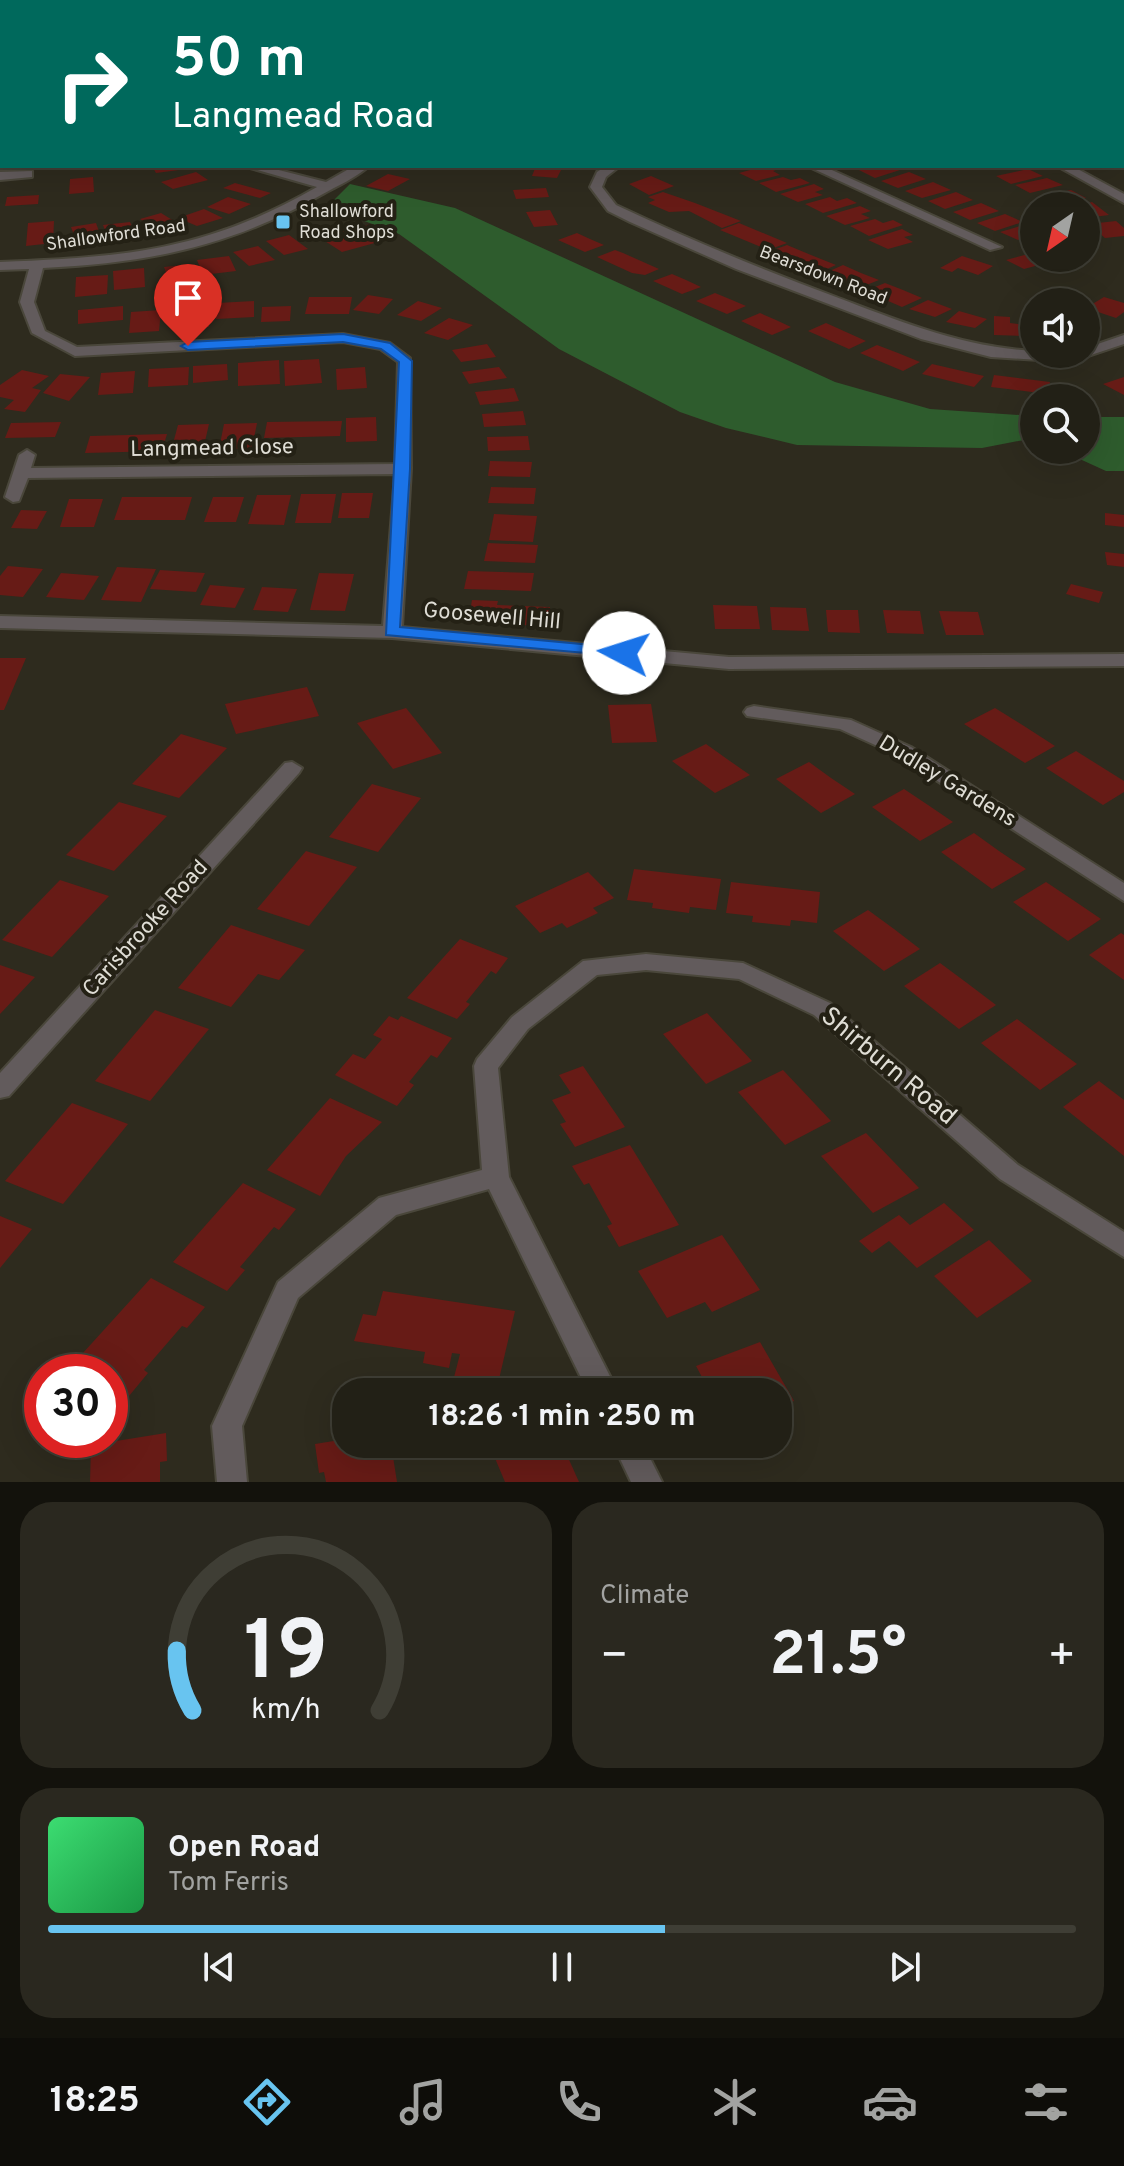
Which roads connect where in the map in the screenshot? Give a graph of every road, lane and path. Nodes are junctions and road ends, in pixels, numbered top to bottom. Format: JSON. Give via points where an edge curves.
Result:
{"nodes":[{"id":1,"x":257,"y":168,"type":"edge"},
{"id":2,"x":359,"y":168,"type":"edge"},
{"id":3,"x":611,"y":168,"type":"edge"},
{"id":4,"x":818,"y":168,"type":"edge"},
{"id":5,"x":1067,"y":168,"type":"edge"},
{"id":6,"x":2,"y":173,"type":"edge"},
{"id":7,"x":28,"y":174,"type":"dead end"},
{"id":8,"x":327,"y":186,"type":"junction"},
{"id":9,"x":1124,"y":199,"type":"edge"},
{"id":10,"x":966,"y":234,"type":"junction"},
{"id":11,"x":944,"y":240,"type":"dead end"},
{"id":12,"x":995,"y":247,"type":"dead end"},
{"id":13,"x":37,"y":265,"type":"junction"},
{"id":14,"x":0,"y":266,"type":"edge"},
{"id":15,"x":1124,"y":339,"type":"edge"},
{"id":16,"x":1100,"y":347,"type":"edge"},
{"id":17,"x":1020,"y":355,"type":"edge"},
{"id":18,"x":27,"y":455,"type":"dead end"},
{"id":19,"x":403,"y":469,"type":"junction"},
{"id":20,"x":22,"y":473,"type":"junction"},
{"id":21,"x":13,"y":497,"type":"dead end"},
{"id":22,"x":0,"y":622,"type":"edge"},
{"id":23,"x":392,"y":632,"type":"junction"},
{"id":24,"x":1124,"y":660,"type":"edge"},
{"id":25,"x":754,"y":712,"type":"dead end"},
{"id":26,"x":292,"y":768,"type":"dead end"},
{"id":27,"x":1124,"y":893,"type":"edge"},
{"id":28,"x":0,"y":1089,"type":"edge"},
{"id":29,"x":496,"y":1177,"type":"junction"},
{"id":30,"x":1124,"y":1246,"type":"edge"},
{"id":31,"x":596,"y":1378,"type":"edge"},
{"id":32,"x":635,"y":1458,"type":"edge"},
{"id":33,"x":232,"y":1482,"type":"edge"},
{"id":34,"x":647,"y":1482,"type":"edge"}],
"edges":[{"from":1,"to":8,"type":"street"},
{"from":2,"to":8,"type":"street","name":"Shallowford Road"},
{"from":3,"to":17,"type":"street","name":"Bearsdown Road","via":[[596,187],[612,208],[741,266],[926,336]]},
{"from":4,"to":10,"type":"street"},
{"from":5,"to":9,"type":"street"},
{"from":6,"to":7,"type":"street"},
{"from":8,"to":13,"type":"street","name":"Shallowford Road","via":[[241,231],[188,246]]},
{"from":10,"to":11,"type":"street"},
{"from":10,"to":12,"type":"street"},
{"from":13,"to":14,"type":"street","name":"Shallowford Road"},
{"from":13,"to":19,"type":"street","via":[[27,302],[39,333],[75,352],[343,338],[369,340],[397,352],[406,368]]},
{"from":15,"to":16,"type":"street","name":"Bearsdown Road"},
{"from":18,"to":20,"type":"street"},
{"from":19,"to":20,"type":"street","name":"Langmead Close"},
{"from":19,"to":23,"type":"street"},
{"from":20,"to":21,"type":"street"},
{"from":22,"to":23,"type":"street","name":"Goosewell Hill"},
{"from":23,"to":24,"type":"street","name":"Goosewell Hill","via":[[729,663]]},
{"from":25,"to":27,"type":"street","name":"Dudley Gardens","via":[[844,724],[904,751]]},
{"from":26,"to":28,"type":"street","name":"Carisbrooke Road"},
{"from":29,"to":30,"type":"street","name":"Shirburn Road","via":[[486,1066],[520,1023],[591,967],[646,962],[743,971],[822,1009],[1009,1172]]},
{"from":29,"to":31,"type":"street","name":"Shirburn Road"},
{"from":29,"to":33,"type":"street","via":[[388,1206],[288,1290],[227,1426]]},
{"from":32,"to":34,"type":"street"}]}
